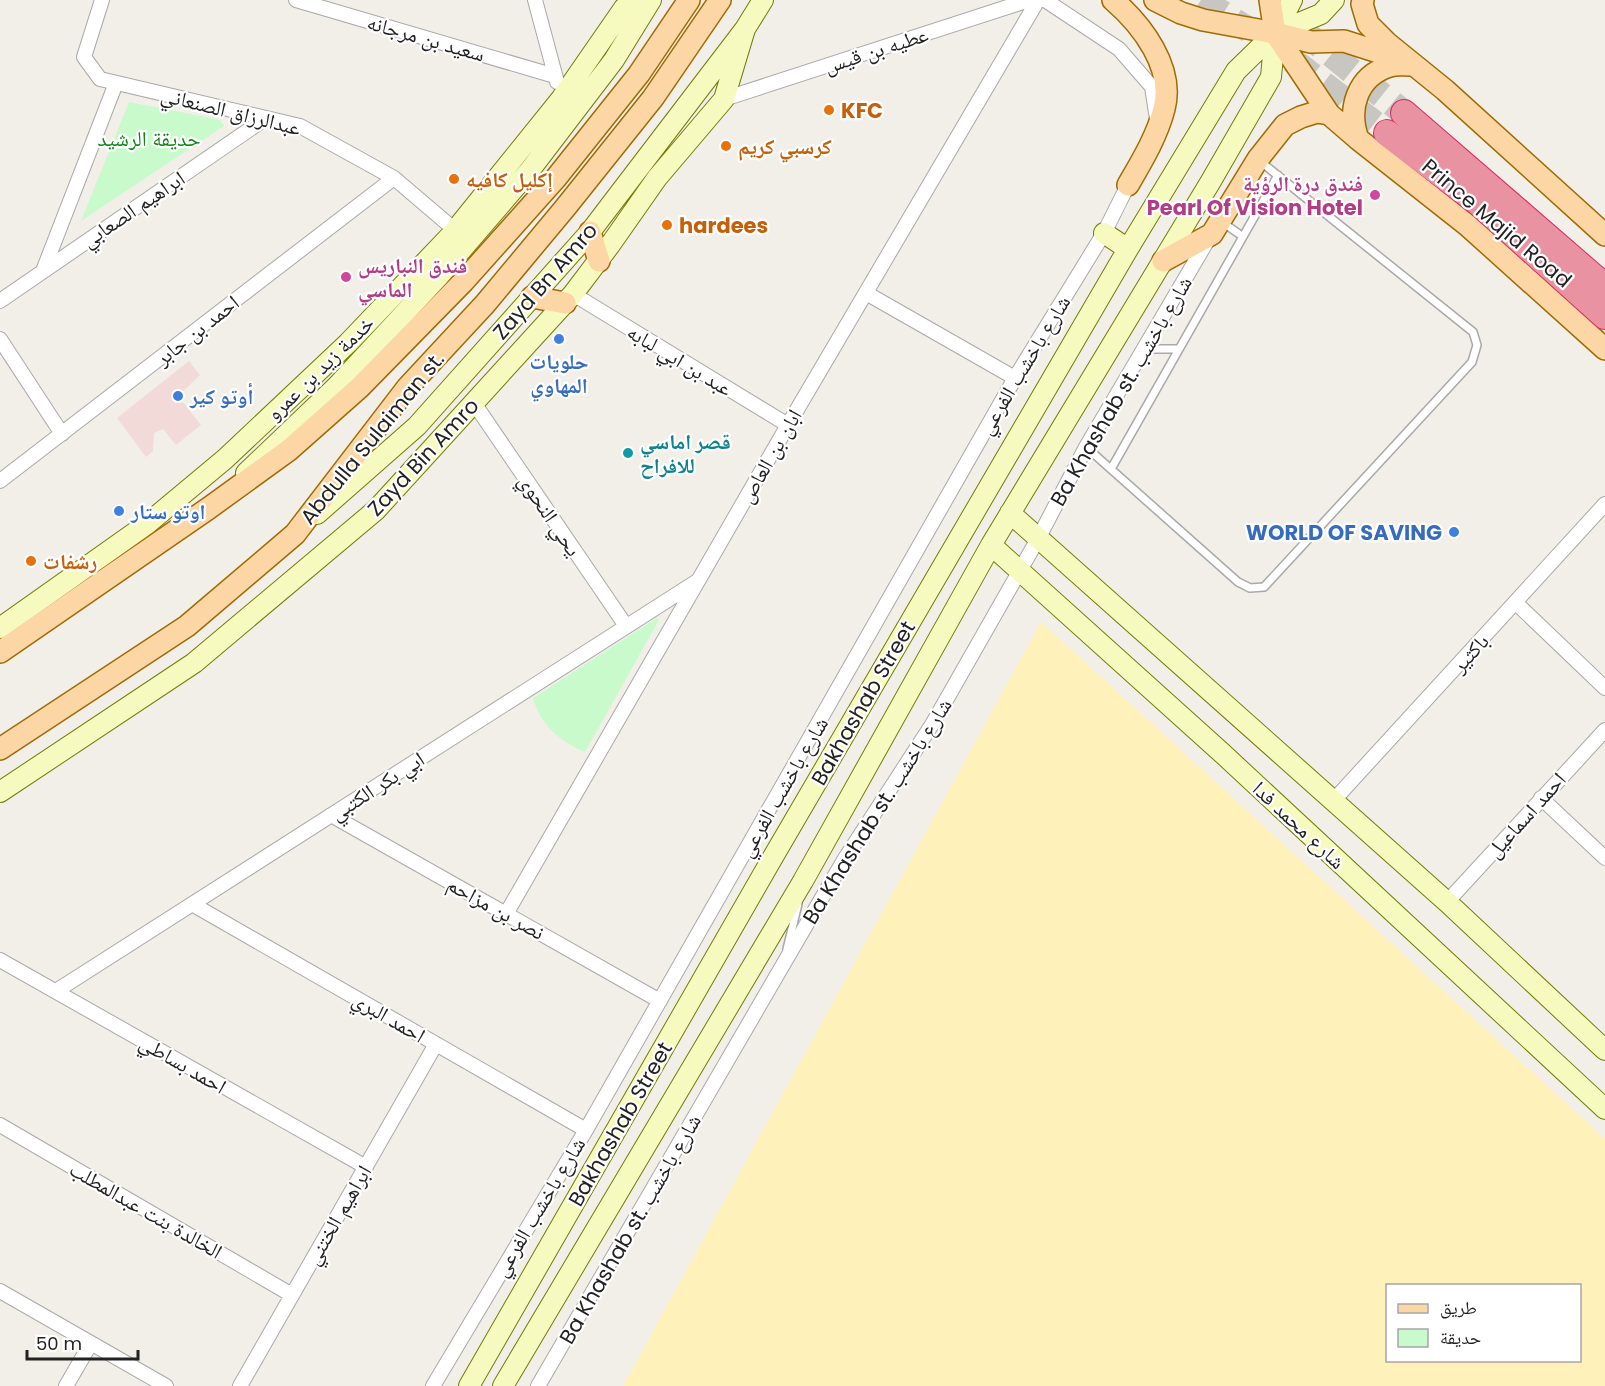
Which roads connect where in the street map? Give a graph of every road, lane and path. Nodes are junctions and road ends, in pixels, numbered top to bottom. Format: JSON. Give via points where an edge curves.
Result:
{"nodes":[{"id":1,"x":102,"y":0,"type":"edge"},
{"id":2,"x":296,"y":0,"type":"edge"},
{"id":3,"x":535,"y":0,"type":"edge"},
{"id":4,"x":634,"y":0,"type":"edge"},
{"id":5,"x":651,"y":0,"type":"edge"},
{"id":6,"x":689,"y":0,"type":"edge"},
{"id":7,"x":720,"y":0,"type":"edge"},
{"id":8,"x":763,"y":0,"type":"edge"},
{"id":9,"x":1029,"y":0,"type":"edge"},
{"id":10,"x":1038,"y":0,"type":"edge"},
{"id":11,"x":1045,"y":0,"type":"edge"},
{"id":12,"x":1113,"y":0,"type":"edge"},
{"id":13,"x":1155,"y":0,"type":"edge"},
{"id":14,"x":1270,"y":0,"type":"edge"},
{"id":15,"x":1292,"y":0,"type":"edge"},
{"id":16,"x":1334,"y":0,"type":"edge"},
{"id":17,"x":1363,"y":0,"type":"edge"},
{"id":18,"x":745,"y":29,"type":"junction"},
{"id":19,"x":1275,"y":33,"type":"junction"},
{"id":20,"x":1413,"y":65,"type":"junction"},
{"id":21,"x":555,"y":76,"type":"junction"},
{"id":22,"x":116,"y":83,"type":"junction"},
{"id":23,"x":561,"y":99,"type":"junction"},
{"id":24,"x":724,"y":99,"type":"junction"},
{"id":25,"x":1404,"y":113,"type":"tunnel mouth"},
{"id":26,"x":1329,"y":114,"type":"junction"},
{"id":27,"x":266,"y":118,"type":"junction"},
{"id":28,"x":1387,"y":133,"type":"tunnel mouth"},
{"id":29,"x":1155,"y":134,"type":"junction"},
{"id":30,"x":1359,"y":139,"type":"junction"},
{"id":31,"x":1258,"y":159,"type":"junction"},
{"id":32,"x":1278,"y":175,"type":"junction"},
{"id":33,"x":394,"y":178,"type":"junction"},
{"id":34,"x":1128,"y":185,"type":"joint"},
{"id":35,"x":1216,"y":228,"type":"junction"},
{"id":36,"x":455,"y":230,"type":"junction"},
{"id":37,"x":590,"y":232,"type":"junction"},
{"id":38,"x":1104,"y":232,"type":"junction"},
{"id":39,"x":1605,"y":235,"type":"edge"},
{"id":40,"x":1242,"y":236,"type":"junction"},
{"id":41,"x":1128,"y":249,"type":"junction"},
{"id":42,"x":599,"y":261,"type":"junction"},
{"id":43,"x":1163,"y":261,"type":"junction"},
{"id":44,"x":43,"y":271,"type":"junction"},
{"id":45,"x":1605,"y":287,"type":"edge"},
{"id":46,"x":866,"y":292,"type":"junction"},
{"id":47,"x":532,"y":297,"type":"junction"},
{"id":48,"x":569,"y":298,"type":"junction"},
{"id":49,"x":0,"y":301,"type":"edge"},
{"id":50,"x":1605,"y":316,"type":"edge"},
{"id":51,"x":0,"y":339,"type":"edge"},
{"id":52,"x":1144,"y":349,"type":"junction"},
{"id":53,"x":1179,"y":349,"type":"junction"},
{"id":54,"x":1605,"y":349,"type":"edge"},
{"id":55,"x":1014,"y":378,"type":"junction"},
{"id":56,"x":474,"y":403,"type":"junction"},
{"id":57,"x":788,"y":425,"type":"junction"},
{"id":58,"x":62,"y":434,"type":"junction"},
{"id":59,"x":1086,"y":447,"type":"junction"},
{"id":60,"x":1111,"y":469,"type":"junction"},
{"id":61,"x":0,"y":481,"type":"edge"},
{"id":62,"x":208,"y":508,"type":"junction"},
{"id":63,"x":1603,"y":510,"type":"edge"},
{"id":64,"x":1010,"y":513,"type":"junction"},
{"id":65,"x":295,"y":534,"type":"junction"},
{"id":66,"x":1039,"y":537,"type":"junction"},
{"id":67,"x":991,"y":545,"type":"junction"},
{"id":68,"x":1020,"y":570,"type":"junction"},
{"id":69,"x":698,"y":580,"type":"junction"},
{"id":70,"x":1516,"y":603,"type":"junction"},
{"id":71,"x":4,"y":620,"type":"edge"},
{"id":72,"x":626,"y":626,"type":"junction"},
{"id":73,"x":0,"y":652,"type":"edge"},
{"id":74,"x":1605,"y":688,"type":"edge"},
{"id":75,"x":1605,"y":730,"type":"edge"},
{"id":76,"x":0,"y":749,"type":"edge"},
{"id":77,"x":808,"y":770,"type":"junction"},
{"id":78,"x":0,"y":792,"type":"edge"},
{"id":79,"x":1541,"y":798,"type":"junction"},
{"id":80,"x":1334,"y":800,"type":"junction"},
{"id":81,"x":331,"y":815,"type":"junction"},
{"id":82,"x":1605,"y":858,"type":"edge"},
{"id":83,"x":804,"y":881,"type":"junction"},
{"id":84,"x":1447,"y":902,"type":"junction"},
{"id":85,"x":192,"y":904,"type":"junction"},
{"id":86,"x":506,"y":914,"type":"junction"},
{"id":87,"x":0,"y":960,"type":"edge"},
{"id":88,"x":784,"y":963,"type":"junction"},
{"id":89,"x":56,"y":991,"type":"junction"},
{"id":90,"x":660,"y":1000,"type":"junction"},
{"id":91,"x":436,"y":1044,"type":"junction"},
{"id":92,"x":1605,"y":1050,"type":"edge"},
{"id":93,"x":1605,"y":1109,"type":"edge"},
{"id":94,"x":0,"y":1125,"type":"edge"},
{"id":95,"x":586,"y":1130,"type":"junction"},
{"id":96,"x":366,"y":1167,"type":"junction"},
{"id":97,"x":0,"y":1290,"type":"edge"},
{"id":98,"x":292,"y":1295,"type":"junction"},
{"id":99,"x":91,"y":1343,"type":"junction"},
{"id":100,"x":66,"y":1386,"type":"edge"},
{"id":101,"x":166,"y":1386,"type":"edge"},
{"id":102,"x":240,"y":1386,"type":"edge"},
{"id":103,"x":433,"y":1386,"type":"edge"},
{"id":104,"x":469,"y":1386,"type":"edge"},
{"id":105,"x":503,"y":1386,"type":"edge"},
{"id":106,"x":538,"y":1386,"type":"edge"}],
"edges":[{"from":1,"to":22,"type":"street","name":"عبدالرزاق الصنعاني","via":[[84,57],[99,79]]},
{"from":2,"to":21,"type":"street","name":"سعيد بن مرجانه"},
{"from":3,"to":21,"type":"street"},
{"from":4,"to":23,"type":"main road","name":"خدمة زيد بن عمرو","via":[[624,8]]},
{"from":5,"to":62,"type":"main road","via":[[615,60],[537,161],[439,276],[336,387]]},
{"from":6,"to":62,"type":"main road","name":"Abdulla Sulaiman st.","via":[[632,83],[463,282],[350,396],[289,450]]},
{"from":7,"to":65,"type":"main road","name":"Abdulla Sulaiman st.","via":[[653,98],[566,208],[407,388]]},
{"from":8,"to":18,"type":"main road","name":"Zayd Bn Amro"},
{"from":9,"to":24,"type":"street","name":"عطيه بن قيس"},
{"from":10,"to":46,"type":"street","name":"ابان بن العاص"},
{"from":11,"to":29,"type":"street","via":[[1119,49],[1152,87],[1158,118]]},
{"from":12,"to":29,"type":"main road","via":[[1151,45],[1165,74],[1165,107]]},
{"from":13,"to":19,"type":"main road","via":[[1181,14]]},
{"from":14,"to":19,"type":"main road"},
{"from":15,"to":19,"type":"main road","name":"Bakhashab Street"},
{"from":16,"to":19,"type":"main road","name":"Bakhashab Street","via":[[1321,14]]},
{"from":17,"to":20,"type":"main road","via":[[1368,24]]},
{"from":18,"to":24,"type":"main road","name":"Zayd Bin Amro"},
{"from":18,"to":37,"type":"main road","name":"Zayd Bn Amro"},
{"from":19,"to":20,"type":"main road","via":[[1311,42],[1344,41]]},
{"from":19,"to":26,"type":"main road"},
{"from":19,"to":41,"type":"main road","name":"Bakhashab Street","via":[[1236,71]]},
{"from":19,"to":43,"type":"main road","name":"Bakhashab Street","via":[[1271,77]]},
{"from":20,"to":30,"type":"main road","via":[[1392,65],[1361,87],[1356,96],[1353,125]]},
{"from":20,"to":39,"type":"main road"},
{"from":21,"to":23,"type":"street"},
{"from":22,"to":27,"type":"street","name":"عبدالرزاق الصنعاني"},
{"from":22,"to":44,"type":"street"},
{"from":23,"to":36,"type":"main road","name":"خدمة زيد بن عمرو"},
{"from":24,"to":42,"type":"main road","name":"Zayd Bin Amro","via":[[657,178]]},
{"from":25,"to":45,"type":"highway","name":"Prince Majid Road"},
{"from":26,"to":30,"type":"main road"},
{"from":26,"to":31,"type":"main road","via":[[1317,112],[1285,125]]},
{"from":27,"to":33,"type":"street","name":"عبدالرزاق الصنعاني","via":[[300,126]]},
{"from":27,"to":44,"type":"street","name":"ابراهيم الصعابي"},
{"from":28,"to":50,"type":"highway","name":"Prince Majid Road","via":[[1478,202]]},
{"from":29,"to":34,"type":"main road"},
{"from":30,"to":54,"type":"main road","via":[[1467,225]]},
{"from":31,"to":32,"type":"lane"},
{"from":31,"to":35,"type":"main road"},
{"from":32,"to":40,"type":"lane"},
{"from":32,"to":60,"type":"lane","via":[[1473,332],[1477,345],[1472,362],[1264,587],[1250,588],[1238,582]]},
{"from":33,"to":36,"type":"street","name":"عبدالرزاق الصنعاني"},
{"from":33,"to":58,"type":"street","name":"احمد بن جابر"},
{"from":34,"to":38,"type":"street","name":"شارع باخشب الفرعي"},
{"from":35,"to":40,"type":"lane"},
{"from":35,"to":43,"type":"main road"},
{"from":35,"to":52,"type":"street","name":"Ba Khashab st. شارع باخشب"},
{"from":36,"to":71,"type":"main road","name":"خدمة زيد بن عمرو","via":[[348,343],[225,459],[147,524]]},
{"from":37,"to":42,"type":"main road"},
{"from":37,"to":47,"type":"main road","name":"Zayd Bn Amro"},
{"from":38,"to":41,"type":"main road"},
{"from":38,"to":55,"type":"street","name":"شارع باخشب الفرعي"},
{"from":40,"to":53,"type":"lane"},
{"from":41,"to":77,"type":"main road","name":"Bakhashab Street"},
{"from":42,"to":48,"type":"main road","name":"Zayd Bin Amro"},
{"from":43,"to":64,"type":"main road","name":"Bakhashab Street"},
{"from":44,"to":49,"type":"street","name":"ابراهيم الصعابي"},
{"from":46,"to":55,"type":"street"},
{"from":46,"to":57,"type":"street","name":"ابان بن العاص"},
{"from":47,"to":48,"type":"main road"},
{"from":47,"to":65,"type":"main road","name":"Zayd Bn Amro","via":[[417,426]]},
{"from":48,"to":56,"type":"main road","name":"Zayd Bin Amro"},
{"from":48,"to":57,"type":"street","name":"عبد بن ابي لبابه"},
{"from":51,"to":58,"type":"street"},
{"from":52,"to":53,"type":"lane"},
{"from":52,"to":59,"type":"street","name":"Ba Khashab st. شارع باخشب"},
{"from":53,"to":60,"type":"lane"},
{"from":55,"to":77,"type":"street","name":"شارع باخشب الفرعي"},
{"from":56,"to":72,"type":"street","name":"يحي النحوي"},
{"from":56,"to":78,"type":"main road","name":"Zayd Bin Amro","via":[[376,510],[264,606],[194,663]]},
{"from":57,"to":69,"type":"street","name":"ابان بن العاص"},
{"from":58,"to":61,"type":"street","name":"احمد بن جابر"},
{"from":59,"to":60,"type":"lane"},
{"from":59,"to":66,"type":"street","name":"Ba Khashab st. شارع باخشب"},
{"from":62,"to":73,"type":"main road","name":"Abdulla Sulaiman st."},
{"from":63,"to":70,"type":"street","name":"باكثير"},
{"from":64,"to":66,"type":"main road","name":"شارع محمد فدا"},
{"from":64,"to":67,"type":"main road","name":"Bakhashab Street"},
{"from":65,"to":76,"type":"main road","name":"Abdulla Sulaiman st.","via":[[187,626]]},
{"from":66,"to":68,"type":"street","name":"Ba Khashab st. شارع باخشب"},
{"from":66,"to":80,"type":"main road","name":"شارع محمد فدا"},
{"from":67,"to":68,"type":"main road","name":"شارع محمد فدا"},
{"from":67,"to":83,"type":"main road","name":"Bakhashab Street"},
{"from":68,"to":88,"type":"street","name":"Ba Khashab st. شارع باخشب","via":[[933,723],[844,860]]},
{"from":68,"to":93,"type":"main road","name":"شارع محمد فدا"},
{"from":69,"to":72,"type":"street","name":"ابي بكر الكتبي"},
{"from":69,"to":86,"type":"street","name":"ابان بن العاص"},
{"from":70,"to":74,"type":"street"},
{"from":70,"to":80,"type":"street","name":"باكثير"},
{"from":72,"to":81,"type":"street","name":"ابي بكر الكتبي"},
{"from":75,"to":79,"type":"street","name":"احمد اسماعيل"},
{"from":77,"to":90,"type":"street","name":"شارع باخشب الفرعي"},
{"from":77,"to":104,"type":"main road","name":"Bakhashab Street"},
{"from":79,"to":82,"type":"street"},
{"from":79,"to":84,"type":"street","name":"احمد اسماعيل"},
{"from":80,"to":84,"type":"main road","name":"شارع محمد فدا"},
{"from":81,"to":85,"type":"street","name":"ابي بكر الكتبي"},
{"from":81,"to":86,"type":"street","name":"نصر بن مزاحم"},
{"from":83,"to":88,"type":"lane"},
{"from":83,"to":105,"type":"main road","name":"Bakhashab Street"},
{"from":84,"to":92,"type":"main road","name":"شارع محمد فدا"},
{"from":85,"to":89,"type":"street","name":"ابي بكر الكتبي"},
{"from":85,"to":91,"type":"street","name":"احمد البري"},
{"from":86,"to":90,"type":"street","name":"نصر بن مزاحم"},
{"from":87,"to":89,"type":"street","name":"احمد بساطي"},
{"from":88,"to":106,"type":"street","name":"Ba Khashab st. شارع باخشب"},
{"from":89,"to":96,"type":"street","name":"احمد بساطي"},
{"from":90,"to":95,"type":"street","name":"شارع باخشب الفرعي"},
{"from":91,"to":95,"type":"street","name":"احمد البري"},
{"from":91,"to":96,"type":"street","name":"ابراهيم الختني"},
{"from":94,"to":98,"type":"street","name":"الخالدة بنت عبدالمطلب"},
{"from":95,"to":103,"type":"street","name":"شارع باخشب الفرعي"},
{"from":96,"to":98,"type":"street","name":"ابراهيم الختني"},
{"from":97,"to":99,"type":"street"},
{"from":98,"to":102,"type":"street","name":"ابراهيم الختني"},
{"from":99,"to":100,"type":"street"},
{"from":99,"to":101,"type":"street"}]}
